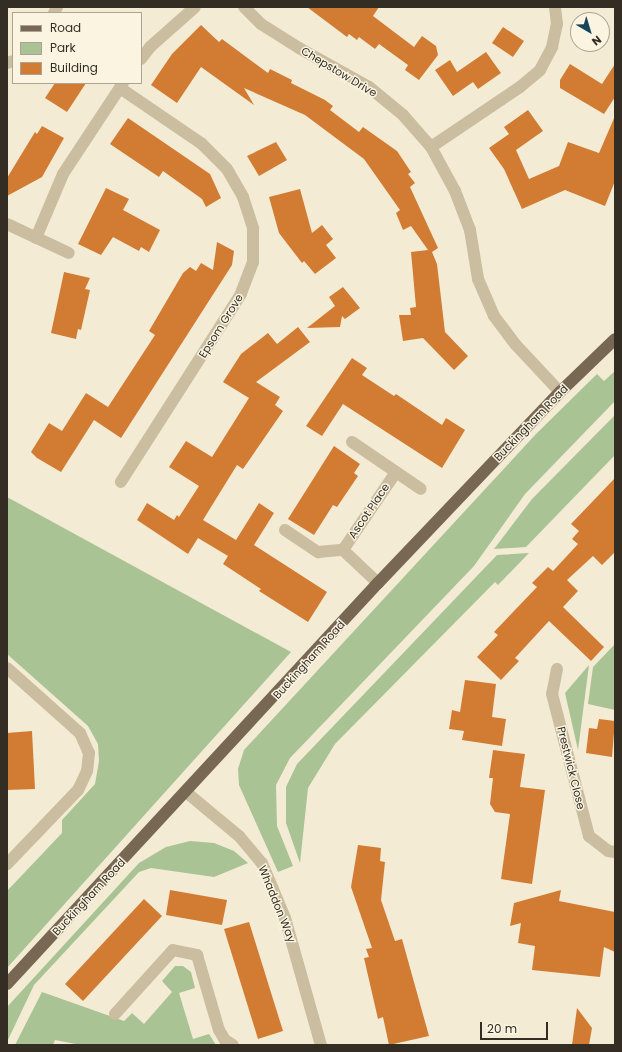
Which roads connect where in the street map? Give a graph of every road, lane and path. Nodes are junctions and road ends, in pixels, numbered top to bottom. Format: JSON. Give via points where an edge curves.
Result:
{"nodes":[{"id":1,"x":195,"y":7,"type":"edge"},
{"id":2,"x":244,"y":7,"type":"edge"},
{"id":3,"x":555,"y":7,"type":"edge"},
{"id":4,"x":142,"y":58,"type":"edge"},
{"id":5,"x":122,"y":85,"type":"edge"},
{"id":6,"x":431,"y":148,"type":"junction"},
{"id":7,"x":7,"y":224,"type":"edge"},
{"id":8,"x":36,"y":238,"type":"junction"},
{"id":9,"x":69,"y":253,"type":"dead end"},
{"id":10,"x":615,"y":338,"type":"edge"},
{"id":11,"x":560,"y":392,"type":"junction"},
{"id":12,"x":352,"y":442,"type":"dead end"},
{"id":13,"x":396,"y":472,"type":"junction"},
{"id":14,"x":121,"y":482,"type":"dead end"},
{"id":15,"x":421,"y":489,"type":"dead end"},
{"id":16,"x":285,"y":530,"type":"dead end"},
{"id":17,"x":343,"y":550,"type":"junction"},
{"id":18,"x":378,"y":583,"type":"junction"},
{"id":19,"x":7,"y":668,"type":"edge"},
{"id":20,"x":557,"y":669,"type":"dead end"},
{"id":21,"x":186,"y":792,"type":"junction"},
{"id":22,"x":615,"y":852,"type":"edge"},
{"id":23,"x":7,"y":864,"type":"edge"},
{"id":24,"x":7,"y":984,"type":"edge"},
{"id":25,"x":115,"y":1014,"type":"dead end"},
{"id":26,"x":318,"y":1044,"type":"edge"},
{"id":27,"x":233,"y":1045,"type":"edge"}],
"edges":[{"from":1,"to":4,"type":"street","via":[[150,47]]},
{"from":2,"to":6,"type":"street","name":"Chepstow Drive","via":[[261,24],[369,87],[403,115]]},
{"from":3,"to":6,"type":"street","via":[[557,24],[552,47],[540,70],[520,87]]},
{"from":5,"to":8,"type":"street","name":"Epsom Grove","via":[[63,174]]},
{"from":5,"to":14,"type":"street","name":"Epsom Grove","via":[[202,144],[227,169],[243,197],[253,228],[253,262],[241,294]]},
{"from":6,"to":11,"type":"street","name":"Chepstow Drive","via":[[458,198],[470,230],[478,279],[494,316],[516,345]]},
{"from":7,"to":8,"type":"street"},
{"from":8,"to":9,"type":"street"},
{"from":10,"to":11,"type":"main road","name":"Buckingham Road"},
{"from":11,"to":18,"type":"main road","name":"Buckingham Road"},
{"from":12,"to":13,"type":"street","name":"Ascot Place"},
{"from":13,"to":15,"type":"street","name":"Ascot Place"},
{"from":13,"to":17,"type":"street","name":"Ascot Place"},
{"from":16,"to":17,"type":"street","name":"Ascot Place","via":[[318,552]]},
{"from":17,"to":18,"type":"street","name":"Ascot Place"},
{"from":18,"to":21,"type":"main road","name":"Buckingham Road"},
{"from":19,"to":23,"type":"street","via":[[80,733],[89,753],[87,772],[78,790]]},
{"from":20,"to":22,"type":"street","name":"Prestwick Close","via":[[552,694],[588,836],[608,851]]},
{"from":21,"to":24,"type":"main road","name":"Buckingham Road"},
{"from":21,"to":26,"type":"street","name":"Whaddon Way","via":[[239,836],[262,863],[285,918]]},
{"from":25,"to":27,"type":"street","via":[[173,950],[197,955],[219,1030],[225,1040]]}]}
